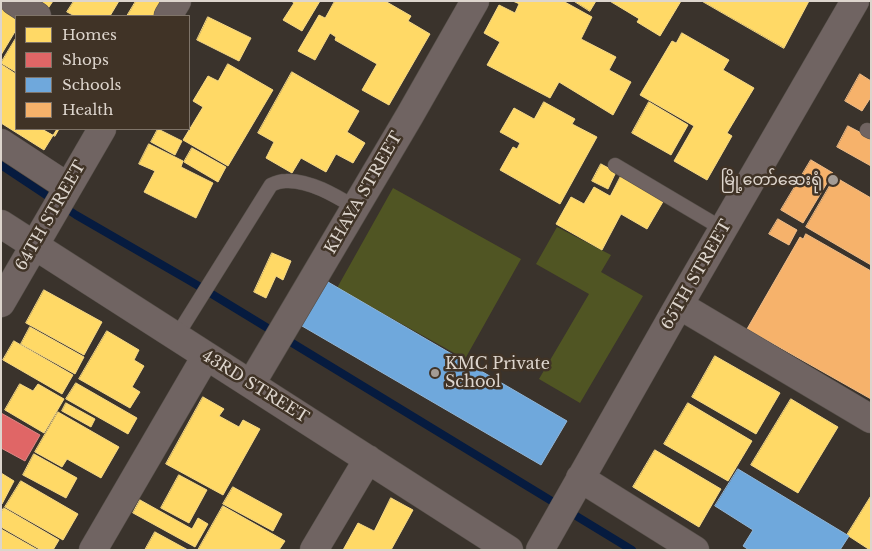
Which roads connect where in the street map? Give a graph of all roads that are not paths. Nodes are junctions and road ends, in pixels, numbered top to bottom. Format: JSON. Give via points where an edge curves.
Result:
{"nodes":[{"id":1,"x":14,"y":1,"type":"edge"},
{"id":2,"x":177,"y":1,"type":"edge"},
{"id":3,"x":474,"y":1,"type":"edge"},
{"id":4,"x":857,"y":1,"type":"edge"},
{"id":5,"x":871,"y":9,"type":"edge"},
{"id":6,"x":35,"y":15,"type":"edge"},
{"id":7,"x":169,"y":15,"type":"edge"},
{"id":8,"x":101,"y":130,"type":"edge"},
{"id":9,"x":1,"y":144,"type":"edge"},
{"id":10,"x":615,"y":165,"type":"dead end"},
{"id":11,"x":59,"y":202,"type":"junction"},
{"id":12,"x":356,"y":208,"type":"junction"},
{"id":13,"x":1,"y":224,"type":"edge"},
{"id":14,"x":723,"y":228,"type":"junction"},
{"id":15,"x":34,"y":245,"type":"junction"},
{"id":16,"x":1,"y":303,"type":"edge"},
{"id":17,"x":679,"y":305,"type":"junction"},
{"id":18,"x":176,"y":337,"type":"junction"},
{"id":19,"x":206,"y":356,"type":"junction"},
{"id":20,"x":251,"y":384,"type":"junction"},
{"id":21,"x":871,"y":419,"type":"edge"},
{"id":22,"x":368,"y":459,"type":"junction"},
{"id":23,"x":568,"y":500,"type":"junction"},
{"id":24,"x":93,"y":550,"type":"edge"},
{"id":25,"x":314,"y":550,"type":"edge"},
{"id":26,"x":509,"y":550,"type":"edge"},
{"id":27,"x":540,"y":550,"type":"edge"},
{"id":28,"x":695,"y":550,"type":"edge"}],
"edges":[{"from":1,"to":6,"type":"street"},
{"from":2,"to":7,"type":"street"},
{"from":3,"to":12,"type":"street","name":"KHAYA STREET"},
{"from":4,"to":5,"type":"lane"},
{"from":4,"to":14,"type":"street","name":"65TH STREET"},
{"from":8,"to":11,"type":"street","name":"64TH STREET"},
{"from":9,"to":11,"type":"street"},
{"from":10,"to":14,"type":"lane"},
{"from":11,"to":15,"type":"street","name":"64TH STREET"},
{"from":12,"to":18,"type":"lane","via":[[307,184],[286,181],[271,185]]},
{"from":12,"to":20,"type":"street","name":"KHAYA STREET"},
{"from":13,"to":15,"type":"street","name":"43RD STREET"},
{"from":14,"to":17,"type":"street","name":"65TH STREET"},
{"from":15,"to":16,"type":"street","name":"64TH STREET"},
{"from":15,"to":18,"type":"street","name":"43RD STREET"},
{"from":17,"to":21,"type":"street"},
{"from":17,"to":23,"type":"street","name":"65TH STREET"},
{"from":18,"to":19,"type":"street","name":"43RD STREET"},
{"from":19,"to":20,"type":"street","name":"43RD STREET"},
{"from":19,"to":24,"type":"street"},
{"from":20,"to":22,"type":"street","name":"43RD STREET"},
{"from":22,"to":25,"type":"street"},
{"from":22,"to":26,"type":"street","name":"43RD STREET"},
{"from":23,"to":27,"type":"street","name":"65TH STREET"},
{"from":23,"to":28,"type":"street"}]}
